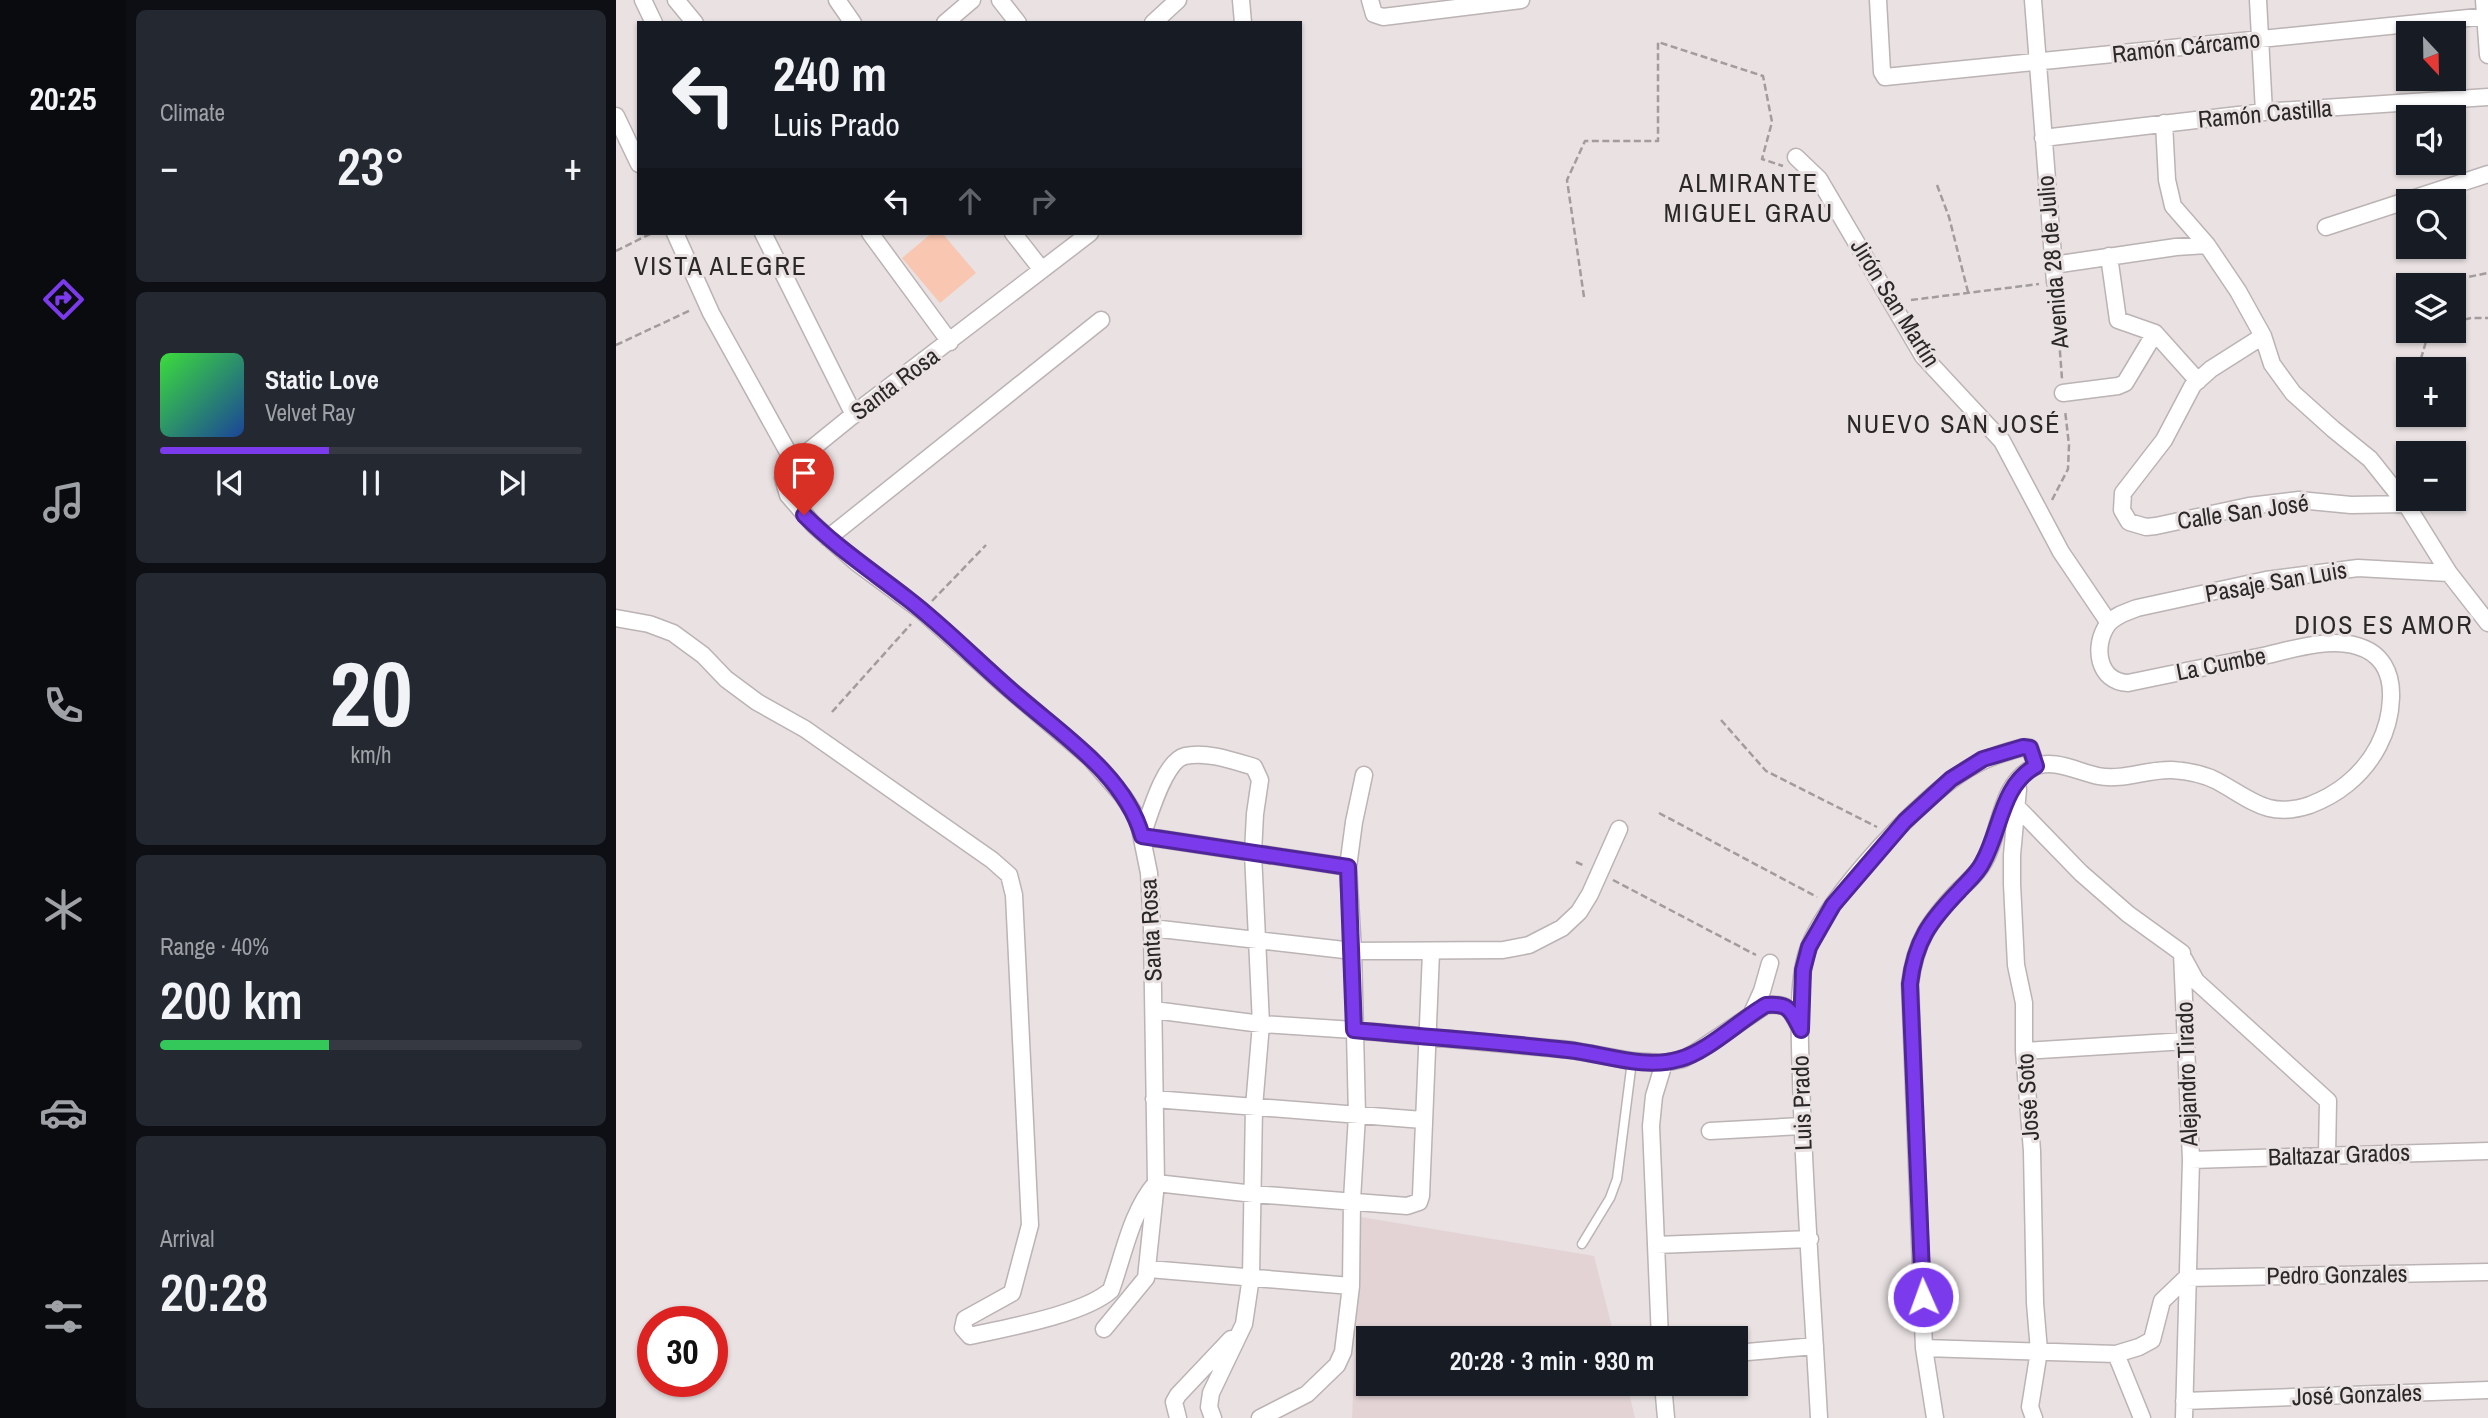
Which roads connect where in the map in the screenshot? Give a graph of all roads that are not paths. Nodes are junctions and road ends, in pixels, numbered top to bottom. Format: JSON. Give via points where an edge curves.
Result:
{"nodes":[{"id":1,"x":643,"y":0,"type":"edge"},
{"id":2,"x":676,"y":0,"type":"edge"},
{"id":3,"x":837,"y":0,"type":"edge"},
{"id":4,"x":972,"y":0,"type":"edge"},
{"id":5,"x":1000,"y":0,"type":"edge"},
{"id":6,"x":1178,"y":0,"type":"edge"},
{"id":7,"x":1241,"y":0,"type":"edge"},
{"id":8,"x":1521,"y":0,"type":"edge"},
{"id":9,"x":1878,"y":0,"type":"edge"},
{"id":10,"x":2034,"y":0,"type":"edge"},
{"id":11,"x":2258,"y":0,"type":"edge"},
{"id":12,"x":1372,"y":7,"type":"edge"},
{"id":13,"x":2486,"y":11,"type":"edge"},
{"id":14,"x":653,"y":21,"type":"edge"},
{"id":15,"x":693,"y":21,"type":"edge"},
{"id":16,"x":852,"y":21,"type":"edge"},
{"id":17,"x":947,"y":21,"type":"edge"},
{"id":18,"x":1016,"y":21,"type":"edge"},
{"id":19,"x":1155,"y":21,"type":"edge"},
{"id":20,"x":1242,"y":21,"type":"edge"},
{"id":21,"x":2260,"y":39,"type":"junction"},
{"id":22,"x":2488,"y":55,"type":"edge"},
{"id":23,"x":2038,"y":62,"type":"junction"},
{"id":24,"x":2488,"y":97,"type":"edge"},
{"id":25,"x":2264,"y":112,"type":"junction"},
{"id":26,"x":616,"y":116,"type":"edge"},
{"id":27,"x":2164,"y":124,"type":"junction"},
{"id":28,"x":2043,"y":138,"type":"junction"},
{"id":29,"x":637,"y":160,"type":"edge"},
{"id":30,"x":1790,"y":162,"type":"road end"},
{"id":31,"x":2488,"y":174,"type":"edge"},
{"id":32,"x":2326,"y":226,"type":"dead end"},
{"id":33,"x":676,"y":235,"type":"edge"},
{"id":34,"x":764,"y":235,"type":"edge"},
{"id":35,"x":877,"y":235,"type":"edge"},
{"id":36,"x":1015,"y":235,"type":"edge"},
{"id":37,"x":1087,"y":235,"type":"edge"},
{"id":38,"x":2207,"y":244,"type":"junction"},
{"id":39,"x":2109,"y":256,"type":"junction"},
{"id":40,"x":2053,"y":265,"type":"junction"},
{"id":41,"x":1042,"y":270,"type":"junction"},
{"id":42,"x":2054,"y":282,"type":"road end"},
{"id":43,"x":1101,"y":320,"type":"dead end"},
{"id":44,"x":2155,"y":333,"type":"junction"},
{"id":45,"x":2263,"y":336,"type":"junction"},
{"id":46,"x":950,"y":342,"type":"junction"},
{"id":47,"x":2198,"y":381,"type":"junction"},
{"id":48,"x":2063,"y":394,"type":"road end"},
{"id":49,"x":854,"y":415,"type":"junction"},
{"id":50,"x":794,"y":463,"type":"junction"},
{"id":51,"x":2396,"y":492,"type":"edge"},
{"id":52,"x":2396,"y":504,"type":"edge"},
{"id":53,"x":2410,"y":511,"type":"edge"},
{"id":54,"x":828,"y":538,"type":"junction"},
{"id":55,"x":2449,"y":573,"type":"junction"},
{"id":56,"x":616,"y":618,"type":"edge"},
{"id":57,"x":2109,"y":623,"type":"junction"},
{"id":58,"x":2488,"y":623,"type":"edge"},
{"id":59,"x":2036,"y":766,"type":"junction"},
{"id":60,"x":1364,"y":775,"type":"dead end"},
{"id":61,"x":2020,"y":776,"type":"junction"},
{"id":62,"x":2015,"y":806,"type":"junction"},
{"id":63,"x":1619,"y":829,"type":"dead end"},
{"id":64,"x":1142,"y":836,"type":"junction"},
{"id":65,"x":1253,"y":853,"type":"junction"},
{"id":66,"x":1348,"y":867,"type":"junction"},
{"id":67,"x":1152,"y":928,"type":"junction"},
{"id":68,"x":1257,"y":940,"type":"junction"},
{"id":69,"x":1353,"y":951,"type":"junction"},
{"id":70,"x":1431,"y":952,"type":"junction"},
{"id":71,"x":2182,"y":953,"type":"junction"},
{"id":72,"x":1770,"y":962,"type":"road end"},
{"id":73,"x":1154,"y":1010,"type":"junction"},
{"id":74,"x":1752,"y":1013,"type":"junction"},
{"id":75,"x":1261,"y":1024,"type":"junction"},
{"id":76,"x":1354,"y":1030,"type":"junction"},
{"id":77,"x":1801,"y":1030,"type":"junction"},
{"id":78,"x":1427,"y":1037,"type":"junction"},
{"id":79,"x":2186,"y":1041,"type":"junction"},
{"id":80,"x":2024,"y":1051,"type":"junction"},
{"id":81,"x":1632,"y":1061,"type":"junction"},
{"id":82,"x":1664,"y":1063,"type":"junction"},
{"id":83,"x":1154,"y":1099,"type":"junction"},
{"id":84,"x":1254,"y":1107,"type":"junction"},
{"id":85,"x":1357,"y":1115,"type":"junction"},
{"id":86,"x":1423,"y":1120,"type":"junction"},
{"id":87,"x":1802,"y":1126,"type":"junction"},
{"id":88,"x":1710,"y":1131,"type":"dead end"},
{"id":89,"x":2488,"y":1151,"type":"edge"},
{"id":90,"x":2328,"y":1156,"type":"junction"},
{"id":91,"x":2191,"y":1160,"type":"junction"},
{"id":92,"x":1156,"y":1183,"type":"junction"},
{"id":93,"x":1254,"y":1194,"type":"junction"},
{"id":94,"x":1352,"y":1200,"type":"junction"},
{"id":95,"x":1810,"y":1239,"type":"junction"},
{"id":96,"x":1582,"y":1244,"type":"dead end"},
{"id":97,"x":1656,"y":1245,"type":"junction"},
{"id":98,"x":1149,"y":1269,"type":"junction"},
{"id":99,"x":2488,"y":1272,"type":"edge"},
{"id":100,"x":1251,"y":1276,"type":"junction"},
{"id":101,"x":2186,"y":1278,"type":"junction"},
{"id":102,"x":1352,"y":1286,"type":"junction"},
{"id":103,"x":1244,"y":1324,"type":"junction"},
{"id":104,"x":1659,"y":1326,"type":"edge"},
{"id":105,"x":1104,"y":1329,"type":"dead end"},
{"id":106,"x":1815,"y":1346,"type":"junction"},
{"id":107,"x":1924,"y":1348,"type":"junction"},
{"id":108,"x":2039,"y":1351,"type":"junction"},
{"id":109,"x":1748,"y":1352,"type":"edge"},
{"id":110,"x":2116,"y":1354,"type":"junction"},
{"id":111,"x":2488,"y":1390,"type":"edge"},
{"id":112,"x":1664,"y":1396,"type":"edge"},
{"id":113,"x":2184,"y":1401,"type":"junction"},
{"id":114,"x":1178,"y":1418,"type":"edge"},
{"id":115,"x":1213,"y":1418,"type":"edge"},
{"id":116,"x":1260,"y":1418,"type":"edge"},
{"id":117,"x":1666,"y":1418,"type":"edge"},
{"id":118,"x":1819,"y":1418,"type":"edge"},
{"id":119,"x":1935,"y":1418,"type":"edge"},
{"id":120,"x":2034,"y":1418,"type":"edge"},
{"id":121,"x":2142,"y":1418,"type":"edge"},
{"id":122,"x":2184,"y":1418,"type":"edge"}],
"edges":[{"from":1,"to":14,"type":"street"},
{"from":2,"to":15,"type":"street"},
{"from":3,"to":16,"type":"street"},
{"from":4,"to":17,"type":"street"},
{"from":5,"to":18,"type":"street"},
{"from":6,"to":19,"type":"street"},
{"from":7,"to":20,"type":"street"},
{"from":8,"to":12,"type":"street","via":[[1383,17]]},
{"from":9,"to":23,"type":"street","name":"Ramón Cárcamo","via":[[1885,77]]},
{"from":10,"to":23,"type":"street","name":"Avenida 28 de Julio"},
{"from":11,"to":21,"type":"street"},
{"from":13,"to":21,"type":"street","name":"Ramón Cárcamo"},
{"from":13,"to":22,"type":"street"},
{"from":21,"to":23,"type":"street","name":"Ramón Cárcamo"},
{"from":21,"to":25,"type":"street"},
{"from":23,"to":28,"type":"street","name":"Avenida 28 de Julio"},
{"from":24,"to":25,"type":"street","name":"Ramón Castilla"},
{"from":25,"to":27,"type":"street","name":"Ramón Castilla"},
{"from":26,"to":29,"type":"street"},
{"from":27,"to":28,"type":"street","name":"Ramón Castilla"},
{"from":27,"to":38,"type":"street","via":[[2173,206]]},
{"from":28,"to":40,"type":"street","name":"Avenida 28 de Julio"},
{"from":30,"to":57,"type":"street","name":"Jirón San Martín","via":[[1819,179],[1923,356],[2002,441],[2061,552]]},
{"from":31,"to":32,"type":"street"},
{"from":33,"to":50,"type":"street","via":[[706,302]]},
{"from":34,"to":49,"type":"street"},
{"from":35,"to":46,"type":"street"},
{"from":36,"to":41,"type":"street"},
{"from":37,"to":41,"type":"street","name":"Santa Rosa"},
{"from":38,"to":39,"type":"street"},
{"from":38,"to":45,"type":"street"},
{"from":39,"to":40,"type":"street"},
{"from":39,"to":44,"type":"street","via":[[2118,320]]},
{"from":40,"to":42,"type":"street","name":"Avenida 28 de Julio"},
{"from":41,"to":46,"type":"street","name":"Santa Rosa"},
{"from":43,"to":54,"type":"street"},
{"from":44,"to":47,"type":"street"},
{"from":44,"to":48,"type":"street","via":[[2125,383]]},
{"from":45,"to":47,"type":"street"},
{"from":45,"to":51,"type":"street","via":[[2272,364],[2293,393],[2370,459]]},
{"from":46,"to":49,"type":"street","name":"Santa Rosa"},
{"from":47,"to":52,"type":"street","name":"Calle San José","via":[[2164,440],[2123,493],[2123,510],[2136,525],[2299,500]]},
{"from":49,"to":50,"type":"street","name":"Santa Rosa"},
{"from":50,"to":54,"type":"street","name":"Santa Rosa","via":[[783,478],[788,495]]},
{"from":53,"to":55,"type":"street"},
{"from":54,"to":64,"type":"street","name":"Santa Rosa","via":[[922,611],[1090,758],[1130,806]]},
{"from":55,"to":57,"type":"street","name":"Pasaje San Luis","via":[[2358,568],[2266,580],[2137,608]]},
{"from":55,"to":58,"type":"street"},
{"from":56,"to":92,"type":"street","via":[[673,633],[757,702],[805,729],[1009,875],[1014,895],[1030,1226],[1012,1293],[965,1319],[966,1333],[970,1336],[1032,1322],[1100,1300],[1111,1290],[1138,1209]]},
{"from":57,"to":59,"type":"street","name":"La Cumbe","via":[[2100,642],[2101,662],[2109,678],[2128,683],[2323,644],[2359,646],[2381,660],[2390,680],[2391,707],[2382,741],[2366,766],[2345,786],[2317,802],[2280,811],[2193,774],[2171,770],[2115,778],[2060,765]]},
{"from":59,"to":61,"type":"street"},
{"from":59,"to":77,"type":"street","name":"Luis Prado","via":[[2027,747],[1983,759],[1951,779],[1893,835],[1833,905],[1809,947],[1803,970]]},
{"from":60,"to":66,"type":"street"},
{"from":61,"to":62,"type":"street","name":"José Soto"},
{"from":61,"to":107,"type":"street","via":[[1982,865],[1933,919],[1913,962],[1910,984]]},
{"from":62,"to":71,"type":"street","via":[[2127,914]]},
{"from":62,"to":80,"type":"street","name":"José Soto","via":[[2012,884]]},
{"from":63,"to":70,"type":"street","via":[[1579,912],[1562,928],[1529,945],[1503,950]]},
{"from":64,"to":65,"type":"street"},
{"from":64,"to":65,"type":"street","via":[[1174,762],[1183,756],[1208,756],[1254,767],[1260,780]]},
{"from":64,"to":67,"type":"street","name":"Santa Rosa"},
{"from":65,"to":66,"type":"street"},
{"from":65,"to":68,"type":"street"},
{"from":66,"to":69,"type":"street"},
{"from":67,"to":68,"type":"street"},
{"from":67,"to":73,"type":"street","name":"Santa Rosa"},
{"from":68,"to":69,"type":"street"},
{"from":68,"to":75,"type":"street"},
{"from":69,"to":70,"type":"street"},
{"from":69,"to":76,"type":"street"},
{"from":70,"to":78,"type":"street"},
{"from":71,"to":79,"type":"street","name":"Alejandro Tirado"},
{"from":71,"to":90,"type":"street","via":[[2196,981],[2328,1101]]},
{"from":72,"to":74,"type":"street"},
{"from":73,"to":75,"type":"street"},
{"from":73,"to":83,"type":"street","name":"Santa Rosa"},
{"from":74,"to":77,"type":"street","via":[[1779,1004],[1791,1009]]},
{"from":74,"to":82,"type":"street","via":[[1696,1052]]},
{"from":75,"to":76,"type":"street"},
{"from":75,"to":84,"type":"street"},
{"from":76,"to":78,"type":"street"},
{"from":76,"to":85,"type":"street"},
{"from":77,"to":87,"type":"street","name":"Luis Prado"},
{"from":78,"to":81,"type":"street","via":[[1571,1050]]},
{"from":78,"to":86,"type":"street"},
{"from":79,"to":80,"type":"street"},
{"from":79,"to":91,"type":"street","name":"Alejandro Tirado"},
{"from":80,"to":108,"type":"street","name":"José Soto"},
{"from":81,"to":82,"type":"street"},
{"from":81,"to":96,"type":"lane","via":[[1618,1180]]},
{"from":82,"to":97,"type":"street","via":[[1651,1126]]},
{"from":83,"to":84,"type":"street"},
{"from":83,"to":92,"type":"street","name":"Santa Rosa"},
{"from":84,"to":85,"type":"street"},
{"from":84,"to":93,"type":"street"},
{"from":85,"to":86,"type":"street"},
{"from":85,"to":94,"type":"street"},
{"from":86,"to":94,"type":"street","via":[[1419,1202],[1407,1206]]},
{"from":87,"to":88,"type":"street"},
{"from":87,"to":95,"type":"street","name":"Luis Prado"},
{"from":89,"to":90,"type":"street","name":"Baltazar Grados"},
{"from":90,"to":91,"type":"street","name":"Baltazar Grados"},
{"from":91,"to":101,"type":"street","name":"Alejandro Tirado"},
{"from":92,"to":93,"type":"street"},
{"from":92,"to":98,"type":"street","name":"Santa Rosa"},
{"from":93,"to":94,"type":"street"},
{"from":93,"to":100,"type":"street"},
{"from":94,"to":102,"type":"street"},
{"from":95,"to":97,"type":"street"},
{"from":95,"to":106,"type":"street","name":"Luis Prado"},
{"from":97,"to":104,"type":"street"},
{"from":98,"to":100,"type":"street"},
{"from":98,"to":105,"type":"street","name":"Santa Rosa","via":[[1144,1282]]},
{"from":99,"to":101,"type":"street","name":"Pedro Gonzales"},
{"from":100,"to":102,"type":"street"},
{"from":100,"to":103,"type":"street"},
{"from":101,"to":110,"type":"street","via":[[2162,1301],[2152,1340]]},
{"from":101,"to":113,"type":"street","name":"Alejandro Tirado"},
{"from":102,"to":116,"type":"street","via":[[1337,1366],[1307,1394]]},
{"from":103,"to":114,"type":"street","via":[[1178,1395],[1174,1402]]},
{"from":103,"to":115,"type":"street","via":[[1211,1393]]},
{"from":106,"to":109,"type":"street"},
{"from":106,"to":118,"type":"street","name":"Luis Prado"},
{"from":107,"to":108,"type":"street"},
{"from":107,"to":119,"type":"street"},
{"from":108,"to":110,"type":"street"},
{"from":108,"to":120,"type":"street","name":"José Soto","via":[[2031,1408]]},
{"from":110,"to":121,"type":"street"},
{"from":111,"to":113,"type":"street","name":"José Gonzales"},
{"from":112,"to":117,"type":"street"},
{"from":113,"to":122,"type":"street","name":"Alejandro Tirado"}]}
